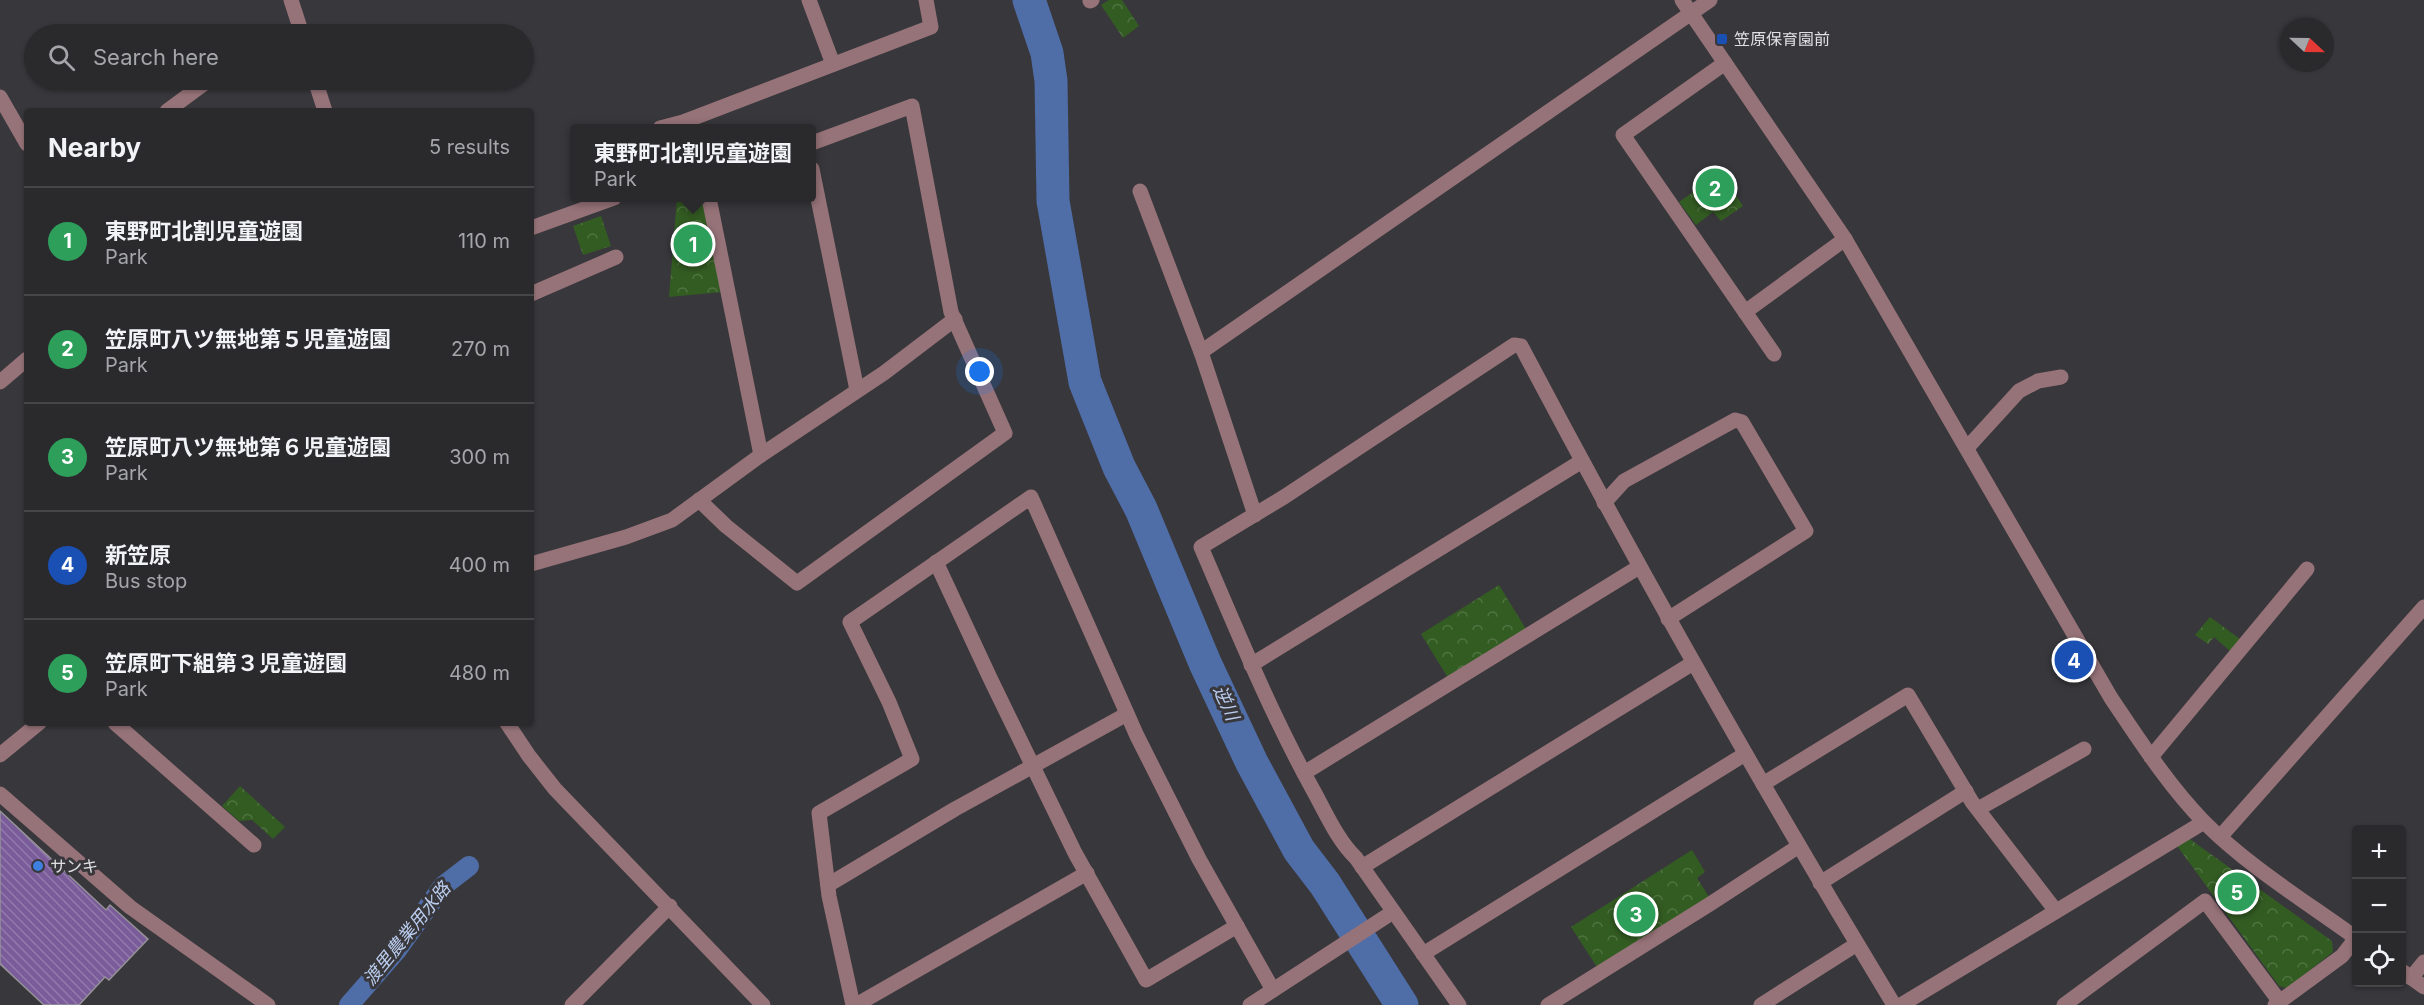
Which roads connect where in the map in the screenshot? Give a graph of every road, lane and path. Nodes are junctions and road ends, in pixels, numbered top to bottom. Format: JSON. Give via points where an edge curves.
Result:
{"nodes":[{"id":1,"x":291,"y":0,"type":"edge"},
{"id":2,"x":808,"y":0,"type":"edge"},
{"id":3,"x":926,"y":0,"type":"edge"},
{"id":4,"x":1710,"y":0,"type":"edge"},
{"id":5,"x":1687,"y":6,"type":"edge"},
{"id":6,"x":299,"y":24,"type":"edge"},
{"id":7,"x":1725,"y":63,"type":"junction"},
{"id":8,"x":833,"y":64,"type":"junction"},
{"id":9,"x":195,"y":90,"type":"edge"},
{"id":10,"x":318,"y":90,"type":"edge"},
{"id":11,"x":0,"y":97,"type":"edge"},
{"id":12,"x":171,"y":108,"type":"edge"},
{"id":13,"x":324,"y":108,"type":"edge"},
{"id":14,"x":687,"y":124,"type":"edge"},
{"id":15,"x":24,"y":139,"type":"edge"},
{"id":16,"x":816,"y":142,"type":"edge"},
{"id":17,"x":816,"y":189,"type":"edge"},
{"id":18,"x":1140,"y":191,"type":"dead end"},
{"id":19,"x":603,"y":202,"type":"edge"},
{"id":20,"x":710,"y":202,"type":"edge"},
{"id":21,"x":534,"y":227,"type":"edge"},
{"id":22,"x":1845,"y":239,"type":"junction"},
{"id":23,"x":616,"y":257,"type":"dead end"},
{"id":24,"x":534,"y":293,"type":"edge"},
{"id":25,"x":1745,"y":312,"type":"junction"},
{"id":26,"x":955,"y":320,"type":"junction"},
{"id":27,"x":1201,"y":352,"type":"junction"},
{"id":28,"x":1774,"y":354,"type":"dead end"},
{"id":29,"x":24,"y":362,"type":"edge"},
{"id":30,"x":2061,"y":377,"type":"dead end"},
{"id":31,"x":0,"y":382,"type":"edge"},
{"id":32,"x":857,"y":390,"type":"junction"},
{"id":33,"x":1967,"y":448,"type":"junction"},
{"id":34,"x":760,"y":455,"type":"junction"},
{"id":35,"x":1582,"y":461,"type":"junction"},
{"id":36,"x":699,"y":500,"type":"junction"},
{"id":37,"x":1604,"y":503,"type":"junction"},
{"id":38,"x":1255,"y":515,"type":"junction"},
{"id":39,"x":936,"y":562,"type":"junction"},
{"id":40,"x":534,"y":563,"type":"edge"},
{"id":41,"x":1639,"y":567,"type":"junction"},
{"id":42,"x":2307,"y":569,"type":"dead end"},
{"id":43,"x":2424,"y":607,"type":"edge"},
{"id":44,"x":1668,"y":619,"type":"junction"},
{"id":45,"x":1694,"y":663,"type":"junction"},
{"id":46,"x":1251,"y":665,"type":"junction"},
{"id":47,"x":1127,"y":714,"type":"junction"},
{"id":48,"x":35,"y":726,"type":"edge"},
{"id":49,"x":118,"y":726,"type":"edge"},
{"id":50,"x":509,"y":726,"type":"edge"},
{"id":51,"x":2084,"y":749,"type":"dead end"},
{"id":52,"x":1745,"y":754,"type":"junction"},
{"id":53,"x":0,"y":755,"type":"edge"},
{"id":54,"x":2151,"y":757,"type":"junction"},
{"id":55,"x":1032,"y":766,"type":"junction"},
{"id":56,"x":1304,"y":773,"type":"junction"},
{"id":57,"x":1762,"y":784,"type":"junction"},
{"id":58,"x":1966,"y":791,"type":"junction"},
{"id":59,"x":0,"y":794,"type":"edge"},
{"id":60,"x":1977,"y":809,"type":"junction"},
{"id":61,"x":2204,"y":822,"type":"junction"},
{"id":62,"x":2220,"y":837,"type":"junction"},
{"id":63,"x":254,"y":845,"type":"dead end"},
{"id":64,"x":1799,"y":846,"type":"junction"},
{"id":65,"x":1362,"y":867,"type":"junction"},
{"id":66,"x":1086,"y":873,"type":"junction"},
{"id":67,"x":1820,"y":883,"type":"junction"},
{"id":68,"x":828,"y":885,"type":"junction"},
{"id":69,"x":670,"y":906,"type":"junction"},
{"id":70,"x":2056,"y":911,"type":"junction"},
{"id":71,"x":1394,"y":912,"type":"junction"},
{"id":72,"x":1237,"y":926,"type":"junction"},
{"id":73,"x":2352,"y":935,"type":"edge"},
{"id":74,"x":2352,"y":943,"type":"edge"},
{"id":75,"x":1857,"y":944,"type":"junction"},
{"id":76,"x":1423,"y":954,"type":"junction"},
{"id":77,"x":2424,"y":962,"type":"edge"},
{"id":78,"x":2412,"y":979,"type":"edge"},
{"id":79,"x":1273,"y":990,"type":"junction"},
{"id":80,"x":2278,"y":1003,"type":"edge"},
{"id":81,"x":1902,"y":1004,"type":"edge"},
{"id":82,"x":268,"y":1005,"type":"edge"},
{"id":83,"x":572,"y":1005,"type":"edge"},
{"id":84,"x":764,"y":1005,"type":"edge"},
{"id":85,"x":855,"y":1005,"type":"edge"},
{"id":86,"x":1250,"y":1005,"type":"edge"},
{"id":87,"x":1459,"y":1005,"type":"edge"},
{"id":88,"x":1548,"y":1005,"type":"edge"},
{"id":89,"x":1761,"y":1005,"type":"edge"},
{"id":90,"x":2064,"y":1005,"type":"edge"}],
"edges":[{"from":1,"to":6,"type":"street"},
{"from":2,"to":8,"type":"street"},
{"from":3,"to":8,"type":"street","via":[[931,27]]},
{"from":4,"to":5,"type":"street"},
{"from":5,"to":7,"type":"street"},
{"from":5,"to":27,"type":"street"},
{"from":7,"to":22,"type":"street"},
{"from":7,"to":25,"type":"street","via":[[1623,135]]},
{"from":8,"to":14,"type":"street"},
{"from":9,"to":12,"type":"street"},
{"from":10,"to":13,"type":"street"},
{"from":11,"to":15,"type":"street"},
{"from":16,"to":26,"type":"street","via":[[912,106]]},
{"from":17,"to":32,"type":"street"},
{"from":18,"to":27,"type":"street"},
{"from":19,"to":21,"type":"street"},
{"from":20,"to":34,"type":"street"},
{"from":22,"to":25,"type":"street"},
{"from":22,"to":33,"type":"street"},
{"from":23,"to":24,"type":"street"},
{"from":25,"to":28,"type":"street"},
{"from":26,"to":32,"type":"street"},
{"from":26,"to":36,"type":"street","via":[[1005,433],[880,524],[796,583]]},
{"from":27,"to":38,"type":"street"},
{"from":29,"to":31,"type":"street"},
{"from":30,"to":33,"type":"street","via":[[2038,381],[2019,391]]},
{"from":32,"to":34,"type":"street"},
{"from":33,"to":54,"type":"street","via":[[2111,698]]},
{"from":34,"to":36,"type":"street"},
{"from":35,"to":37,"type":"street"},
{"from":35,"to":38,"type":"street","via":[[1521,346],[1514,345]]},
{"from":35,"to":46,"type":"street"},
{"from":36,"to":40,"type":"street","via":[[655,528]]},
{"from":37,"to":41,"type":"street"},
{"from":37,"to":44,"type":"street","via":[[1623,481],[1735,420],[1742,422],[1806,531]]},
{"from":38,"to":46,"type":"street","via":[[1201,547]]},
{"from":39,"to":47,"type":"street","via":[[1031,497]]},
{"from":39,"to":55,"type":"street"},
{"from":39,"to":68,"type":"street","via":[[850,622],[890,702],[912,759],[819,813]]},
{"from":41,"to":44,"type":"street"},
{"from":41,"to":56,"type":"street"},
{"from":42,"to":54,"type":"street"},
{"from":43,"to":62,"type":"street"},
{"from":44,"to":45,"type":"street"},
{"from":45,"to":52,"type":"street"},
{"from":45,"to":65,"type":"street"},
{"from":46,"to":56,"type":"street"},
{"from":47,"to":55,"type":"street"},
{"from":47,"to":72,"type":"street","via":[[1199,860]]},
{"from":48,"to":53,"type":"street"},
{"from":49,"to":63,"type":"street"},
{"from":50,"to":69,"type":"street","via":[[555,789]]},
{"from":51,"to":60,"type":"street"},
{"from":52,"to":57,"type":"street"},
{"from":52,"to":76,"type":"street"},
{"from":54,"to":61,"type":"street"},
{"from":55,"to":66,"type":"street"},
{"from":55,"to":68,"type":"street"},
{"from":56,"to":65,"type":"street"},
{"from":57,"to":58,"type":"street","via":[[1908,695]]},
{"from":57,"to":64,"type":"street"},
{"from":58,"to":60,"type":"street"},
{"from":58,"to":67,"type":"street"},
{"from":59,"to":82,"type":"street","via":[[130,907]]},
{"from":60,"to":70,"type":"street"},
{"from":61,"to":62,"type":"street"},
{"from":61,"to":70,"type":"street"},
{"from":62,"to":73,"type":"street"},
{"from":64,"to":67,"type":"street"},
{"from":64,"to":88,"type":"street"},
{"from":65,"to":71,"type":"street"},
{"from":66,"to":72,"type":"street","via":[[1146,980]]},
{"from":66,"to":85,"type":"street"},
{"from":67,"to":75,"type":"street"},
{"from":68,"to":85,"type":"street"},
{"from":69,"to":83,"type":"street"},
{"from":69,"to":84,"type":"street"},
{"from":70,"to":81,"type":"street"},
{"from":71,"to":76,"type":"street"},
{"from":71,"to":79,"type":"street"},
{"from":72,"to":79,"type":"street"},
{"from":74,"to":80,"type":"street","via":[[2342,956]]},
{"from":75,"to":81,"type":"street"},
{"from":75,"to":89,"type":"street"},
{"from":76,"to":87,"type":"street"},
{"from":77,"to":78,"type":"street"},
{"from":79,"to":86,"type":"street"},
{"from":80,"to":90,"type":"street","via":[[2205,901]]}]}
